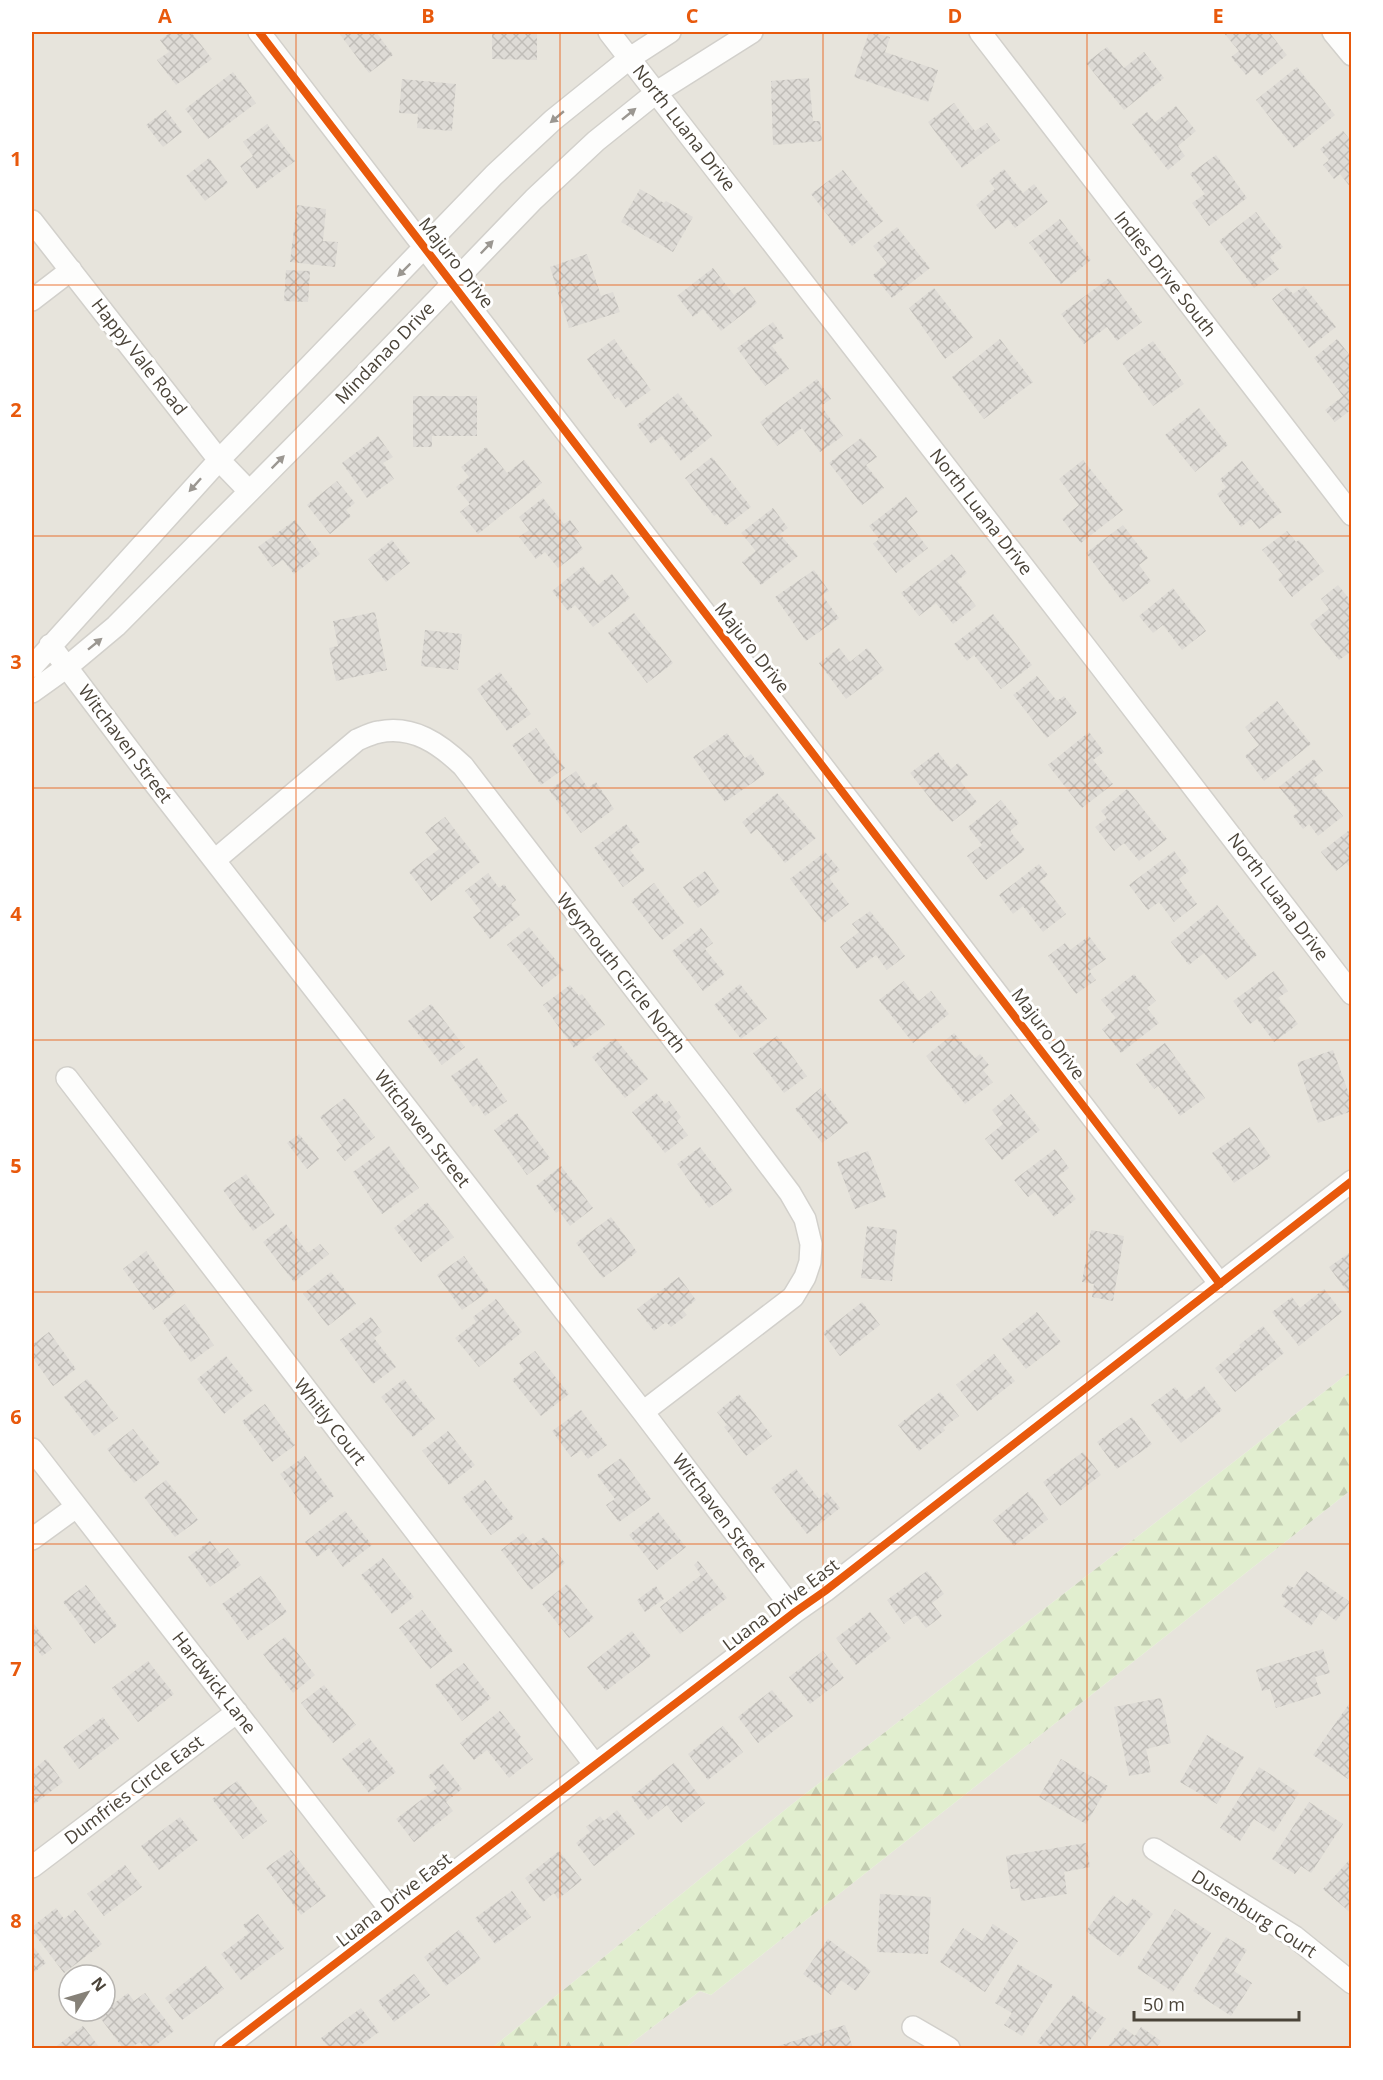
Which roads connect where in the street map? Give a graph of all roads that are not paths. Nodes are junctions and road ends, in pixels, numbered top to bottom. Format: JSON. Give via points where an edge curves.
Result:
{"nodes":[{"id":1,"x":259,"y":32,"type":"edge"},
{"id":2,"x":609,"y":32,"type":"edge"},
{"id":3,"x":670,"y":32,"type":"edge"},
{"id":4,"x":752,"y":32,"type":"edge"},
{"id":5,"x":980,"y":32,"type":"edge"},
{"id":6,"x":1333,"y":32,"type":"edge"},
{"id":7,"x":1352,"y":55,"type":"edge"},
{"id":8,"x":630,"y":58,"type":"junction"},
{"id":9,"x":657,"y":92,"type":"junction"},
{"id":10,"x":32,"y":221,"type":"edge"},
{"id":11,"x":426,"y":248,"type":"junction"},
{"id":12,"x":70,"y":270,"type":"junction"},
{"id":13,"x":453,"y":283,"type":"junction"},
{"id":14,"x":32,"y":300,"type":"edge"},
{"id":15,"x":219,"y":460,"type":"junction"},
{"id":16,"x":249,"y":491,"type":"junction"},
{"id":17,"x":1352,"y":515,"type":"edge"},
{"id":18,"x":50,"y":645,"type":"junction"},
{"id":19,"x":67,"y":667,"type":"junction"},
{"id":20,"x":32,"y":668,"type":"edge"},
{"id":21,"x":32,"y":692,"type":"edge"},
{"id":22,"x":215,"y":860,"type":"junction"},
{"id":23,"x":1352,"y":994,"type":"edge"},
{"id":24,"x":67,"y":1078,"type":"dead end"},
{"id":25,"x":1352,"y":1181,"type":"edge"},
{"id":26,"x":1220,"y":1284,"type":"junction"},
{"id":27,"x":643,"y":1413,"type":"junction"},
{"id":28,"x":32,"y":1449,"type":"edge"},
{"id":29,"x":76,"y":1507,"type":"junction"},
{"id":30,"x":32,"y":1539,"type":"edge"},
{"id":31,"x":795,"y":1612,"type":"junction"},
{"id":32,"x":237,"y":1712,"type":"junction"},
{"id":33,"x":595,"y":1765,"type":"junction"},
{"id":34,"x":1154,"y":1849,"type":"dead end"},
{"id":35,"x":32,"y":1867,"type":"edge"},
{"id":36,"x":396,"y":1917,"type":"junction"},
{"id":37,"x":1352,"y":1983,"type":"edge"},
{"id":38,"x":913,"y":2027,"type":"dead end"},
{"id":39,"x":225,"y":2049,"type":"edge"},
{"id":40,"x":949,"y":2049,"type":"edge"}],
"edges":[{"from":1,"to":11,"type":"street","name":"Majuro Drive"},
{"from":2,"to":8,"type":"street","name":"North Luana Drive"},
{"from":3,"to":8,"type":"street"},
{"from":4,"to":9,"type":"street","name":"Mindanao Drive"},
{"from":5,"to":17,"type":"street","name":"Indies Drive South"},
{"from":6,"to":7,"type":"street"},
{"from":8,"to":9,"type":"street","name":"North Luana Drive"},
{"from":8,"to":11,"type":"street","one_way":true,"via":[[545,128]]},
{"from":13,"to":9,"type":"street","name":"Mindanao Drive","one_way":true,"via":[[566,169]]},
{"from":9,"to":23,"type":"street","name":"North Luana Drive"},
{"from":10,"to":12,"type":"street","name":"Happy Vale Road"},
{"from":11,"to":13,"type":"street","name":"Majuro Drive"},
{"from":11,"to":15,"type":"street","one_way":true},
{"from":12,"to":14,"type":"street"},
{"from":12,"to":15,"type":"street","name":"Happy Vale Road"},
{"from":16,"to":13,"type":"street","name":"Mindanao Drive","one_way":true},
{"from":13,"to":26,"type":"street","name":"Majuro Drive"},
{"from":15,"to":16,"type":"street","name":"Happy Vale Road"},
{"from":15,"to":18,"type":"street","one_way":true},
{"from":19,"to":16,"type":"street","name":"Mindanao Drive","one_way":true,"via":[[116,626]]},
{"from":18,"to":19,"type":"street","name":"Witchaven Street"},
{"from":18,"to":20,"type":"street"},
{"from":19,"to":21,"type":"street","name":"Mindanao Drive"},
{"from":19,"to":22,"type":"street","name":"Witchaven Street"},
{"from":22,"to":27,"type":"street","name":"Witchaven Street"},
{"from":22,"to":27,"type":"street","name":"Weymouth Circle North","via":[[357,740],[379,732],[406,731],[448,751],[463,766],[723,1104],[805,1219],[811,1244],[810,1262],[793,1297]]},
{"from":24,"to":33,"type":"street","name":"Whitly Court"},
{"from":25,"to":26,"type":"street","name":"Luana Drive East"},
{"from":26,"to":31,"type":"street","name":"Luana Drive East"},
{"from":27,"to":31,"type":"street","name":"Witchaven Street"},
{"from":28,"to":29,"type":"street","name":"Hardwick Lane"},
{"from":29,"to":30,"type":"street"},
{"from":29,"to":32,"type":"street","name":"Hardwick Lane"},
{"from":31,"to":33,"type":"street","name":"Luana Drive East"},
{"from":32,"to":35,"type":"street","name":"Dumfries Circle East"},
{"from":32,"to":36,"type":"street","name":"Hardwick Lane"},
{"from":33,"to":36,"type":"street","name":"Luana Drive East"},
{"from":34,"to":37,"type":"street","name":"Dusenburg Court","via":[[1294,1937]]},
{"from":36,"to":39,"type":"street","name":"Luana Drive East"},
{"from":38,"to":40,"type":"street"}]}
